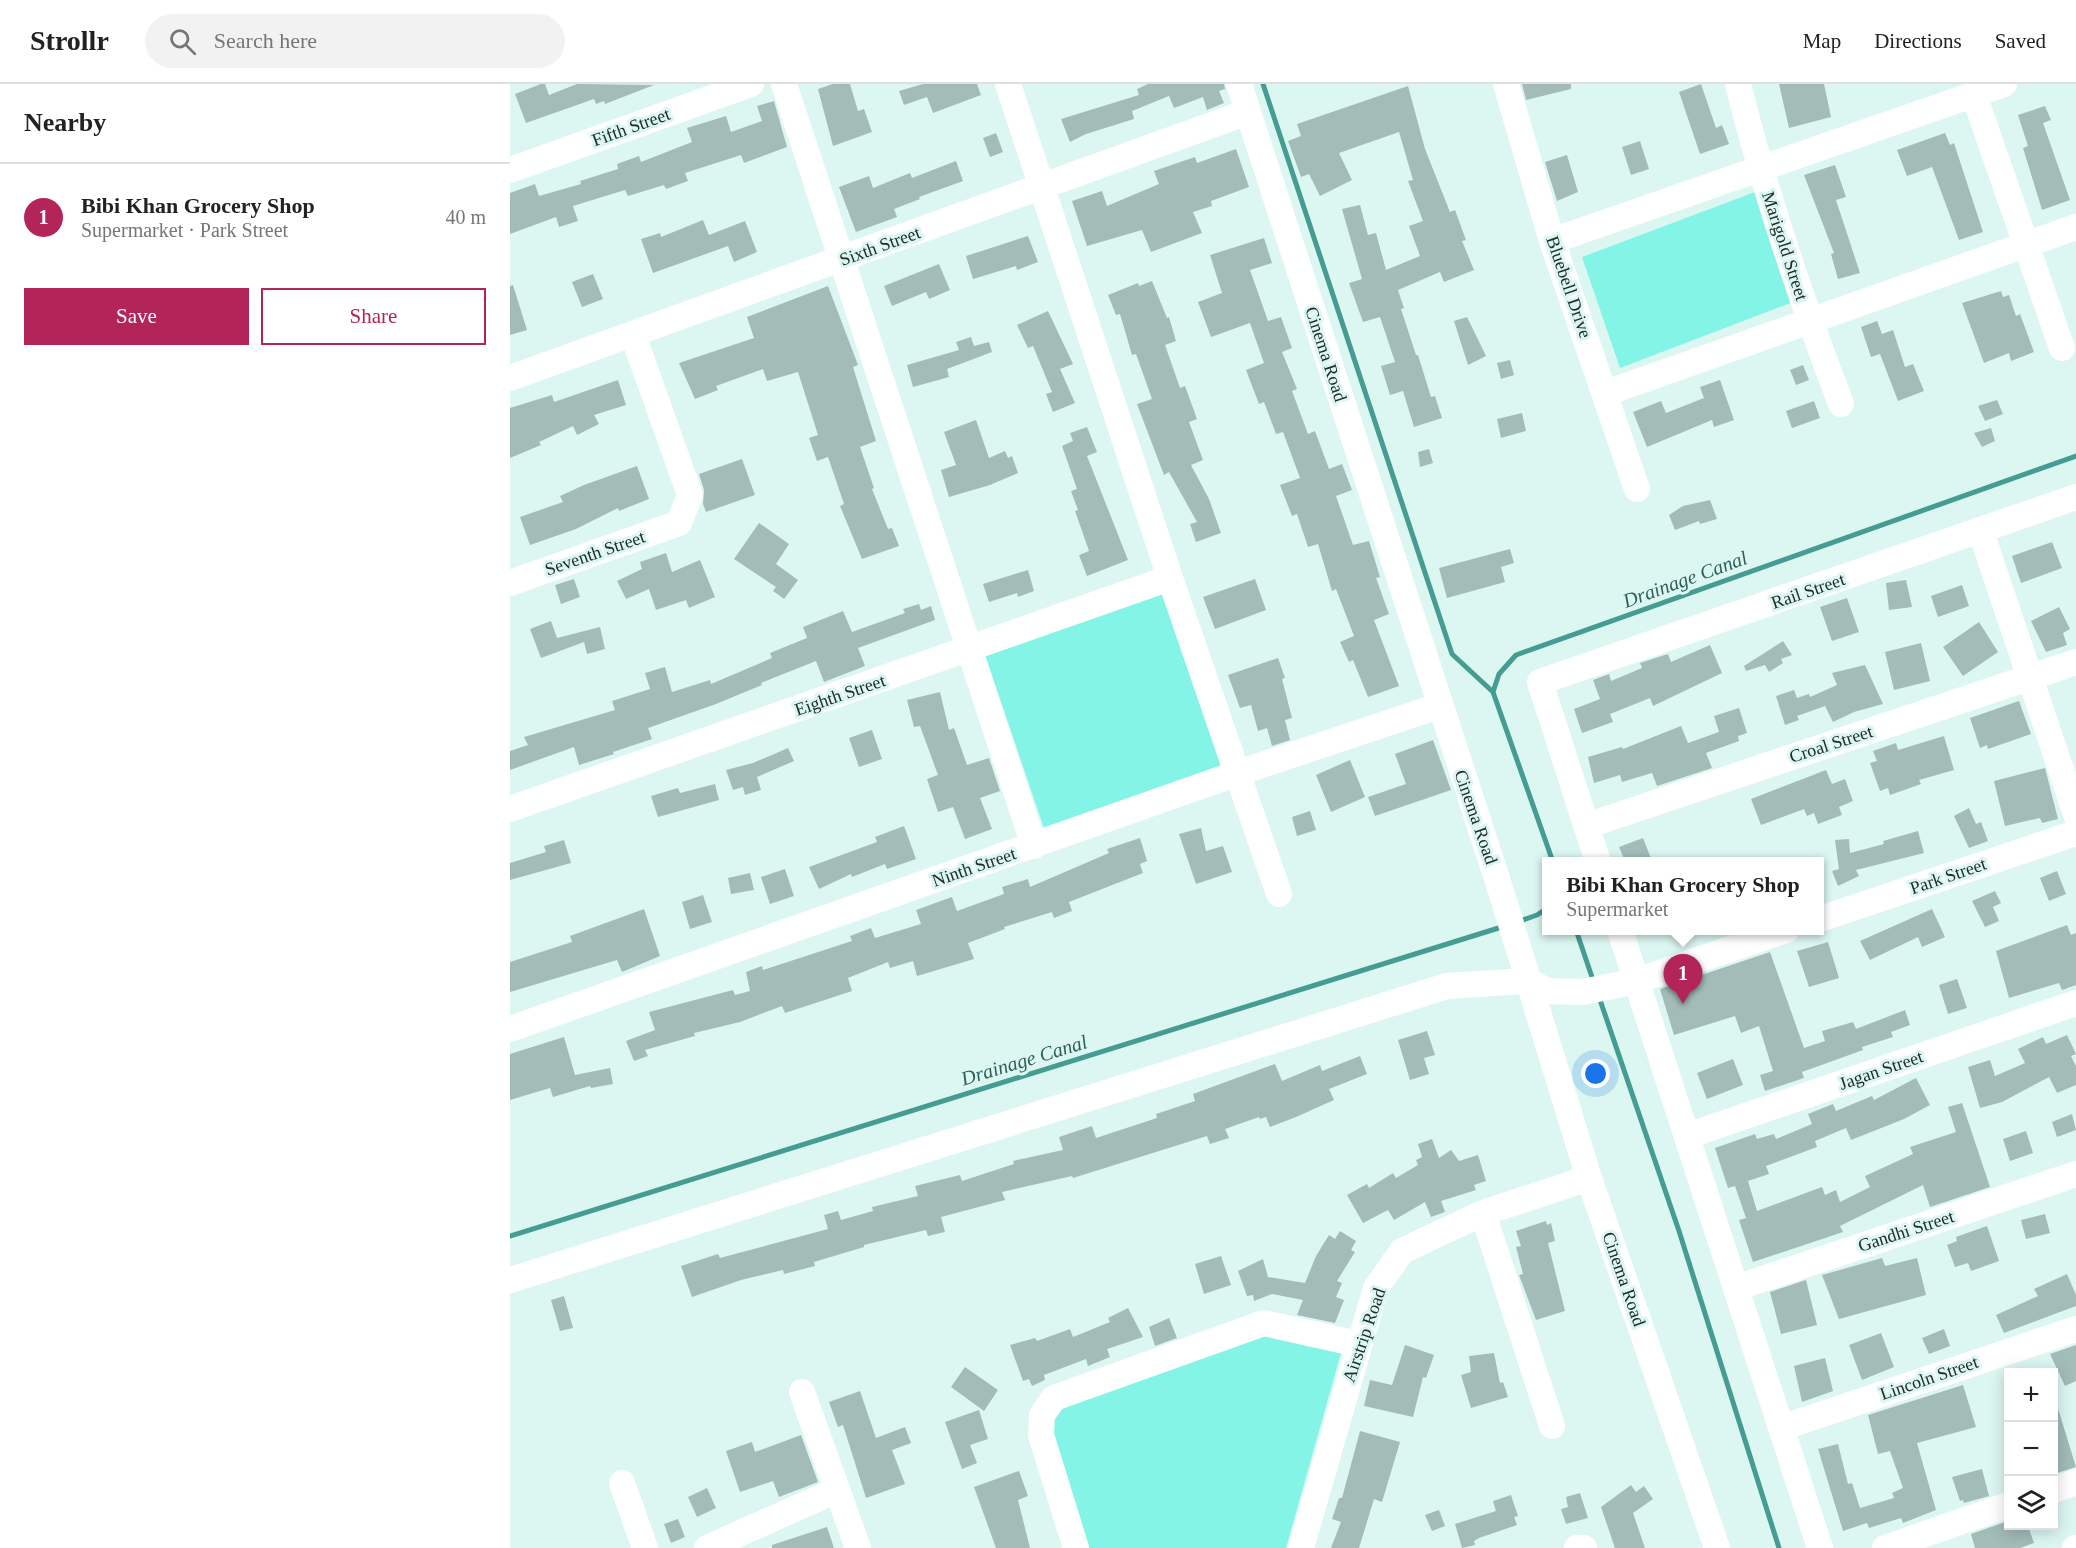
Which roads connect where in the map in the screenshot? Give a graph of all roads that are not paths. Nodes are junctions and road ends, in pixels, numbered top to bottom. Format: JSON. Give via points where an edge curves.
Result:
{"nodes":[{"id":1,"x":751,"y":84,"type":"edge"},
{"id":2,"x":784,"y":84,"type":"edge"},
{"id":3,"x":1008,"y":84,"type":"edge"},
{"id":4,"x":1240,"y":84,"type":"edge"},
{"id":5,"x":1506,"y":84,"type":"edge"},
{"id":6,"x":1738,"y":84,"type":"edge"},
{"id":7,"x":2004,"y":84,"type":"edge"},
{"id":8,"x":1974,"y":95,"type":"junction"},
{"id":9,"x":1248,"y":112,"type":"junction"},
{"id":10,"x":1759,"y":167,"type":"junction"},
{"id":11,"x":510,"y":170,"type":"edge"},
{"id":12,"x":1043,"y":187,"type":"junction"},
{"id":13,"x":2076,"y":227,"type":"edge"},
{"id":14,"x":1552,"y":241,"type":"junction"},
{"id":15,"x":2026,"y":244,"type":"junction"},
{"id":16,"x":842,"y":260,"type":"junction"},
{"id":17,"x":1809,"y":321,"type":"junction"},
{"id":18,"x":633,"y":335,"type":"junction"},
{"id":19,"x":2062,"y":348,"type":"dead end"},
{"id":20,"x":510,"y":378,"type":"edge"},
{"id":21,"x":1606,"y":393,"type":"junction"},
{"id":22,"x":1841,"y":404,"type":"dead end"},
{"id":23,"x":1637,"y":489,"type":"dead end"},
{"id":24,"x":2076,"y":497,"type":"edge"},
{"id":25,"x":1981,"y":532,"type":"junction"},
{"id":26,"x":1170,"y":578,"type":"junction"},
{"id":27,"x":510,"y":583,"type":"edge"},
{"id":28,"x":970,"y":650,"type":"junction"},
{"id":29,"x":2076,"y":662,"type":"edge"},
{"id":30,"x":2030,"y":678,"type":"junction"},
{"id":31,"x":1439,"y":706,"type":"junction"},
{"id":32,"x":1238,"y":773,"type":"junction"},
{"id":33,"x":510,"y":809,"type":"edge"},
{"id":34,"x":2076,"y":814,"type":"edge"},
{"id":35,"x":1586,"y":826,"type":"junction"},
{"id":36,"x":2076,"y":833,"type":"edge"},
{"id":37,"x":1034,"y":846,"type":"junction"},
{"id":38,"x":1597,"y":857,"type":"edge"},
{"id":39,"x":1279,"y":894,"type":"dead end"},
{"id":40,"x":1824,"y":918,"type":"edge"},
{"id":41,"x":1622,"y":935,"type":"edge"},
{"id":42,"x":1771,"y":935,"type":"edge"},
{"id":43,"x":1527,"y":981,"type":"junction"},
{"id":44,"x":1636,"y":981,"type":"junction"},
{"id":45,"x":2076,"y":1003,"type":"edge"},
{"id":46,"x":510,"y":1029,"type":"edge"},
{"id":47,"x":1687,"y":1136,"type":"junction"},
{"id":48,"x":2076,"y":1174,"type":"edge"},
{"id":49,"x":1589,"y":1178,"type":"junction"},
{"id":50,"x":1483,"y":1214,"type":"junction"},
{"id":51,"x":510,"y":1280,"type":"edge"},
{"id":52,"x":1736,"y":1288,"type":"junction"},
{"id":53,"x":2076,"y":1329,"type":"edge"},
{"id":54,"x":1358,"y":1344,"type":"junction"},
{"id":55,"x":802,"y":1392,"type":"dead end"},
{"id":56,"x":1552,"y":1426,"type":"dead end"},
{"id":57,"x":1781,"y":1428,"type":"junction"},
{"id":58,"x":2076,"y":1482,"type":"edge"},
{"id":59,"x":622,"y":1483,"type":"dead end"},
{"id":60,"x":2058,"y":1489,"type":"edge"},
{"id":61,"x":837,"y":1490,"type":"junction"},
{"id":62,"x":2004,"y":1506,"type":"edge"},
{"id":63,"x":645,"y":1548,"type":"edge"},
{"id":64,"x":707,"y":1548,"type":"edge"},
{"id":65,"x":858,"y":1548,"type":"edge"},
{"id":66,"x":1076,"y":1548,"type":"edge"},
{"id":67,"x":1301,"y":1548,"type":"edge"},
{"id":68,"x":1577,"y":1548,"type":"edge"},
{"id":69,"x":1584,"y":1548,"type":"edge"},
{"id":70,"x":1717,"y":1548,"type":"edge"},
{"id":71,"x":1820,"y":1548,"type":"edge"},
{"id":72,"x":1885,"y":1548,"type":"edge"}],
"edges":[{"from":1,"to":11,"type":"street","name":"Fifth Street"},
{"from":2,"to":16,"type":"street"},
{"from":3,"to":12,"type":"street"},
{"from":4,"to":9,"type":"street","name":"Cinema Road"},
{"from":5,"to":14,"type":"street","name":"Bluebell Drive"},
{"from":6,"to":10,"type":"street","name":"Marigold Street"},
{"from":7,"to":8,"type":"street"},
{"from":8,"to":10,"type":"street"},
{"from":8,"to":15,"type":"street"},
{"from":9,"to":12,"type":"street","name":"Sixth Street"},
{"from":9,"to":31,"type":"street","name":"Cinema Road"},
{"from":10,"to":14,"type":"street"},
{"from":10,"to":17,"type":"street","name":"Marigold Street"},
{"from":12,"to":16,"type":"street","name":"Sixth Street"},
{"from":12,"to":26,"type":"street"},
{"from":13,"to":15,"type":"street"},
{"from":14,"to":21,"type":"street","name":"Bluebell Drive"},
{"from":15,"to":17,"type":"street"},
{"from":15,"to":19,"type":"street"},
{"from":16,"to":18,"type":"street","name":"Sixth Street"},
{"from":16,"to":28,"type":"street"},
{"from":17,"to":21,"type":"street"},
{"from":17,"to":22,"type":"street","name":"Marigold Street"},
{"from":18,"to":20,"type":"street","name":"Sixth Street"},
{"from":18,"to":27,"type":"street","name":"Seventh Street","via":[[690,495],[679,523]]},
{"from":21,"to":23,"type":"street","name":"Bluebell Drive"},
{"from":24,"to":25,"type":"street","name":"Rail Street"},
{"from":25,"to":30,"type":"street"},
{"from":25,"to":35,"type":"street","name":"Rail Street","via":[[1540,682]]},
{"from":26,"to":28,"type":"street","name":"Eighth Street"},
{"from":26,"to":32,"type":"street"},
{"from":28,"to":33,"type":"street","name":"Eighth Street"},
{"from":28,"to":37,"type":"street"},
{"from":29,"to":30,"type":"street","name":"Croal Street"},
{"from":30,"to":34,"type":"street"},
{"from":30,"to":35,"type":"street","name":"Croal Street"},
{"from":31,"to":32,"type":"street","name":"Ninth Street"},
{"from":31,"to":43,"type":"street","name":"Cinema Road"},
{"from":32,"to":37,"type":"street","name":"Ninth Street"},
{"from":32,"to":39,"type":"street"},
{"from":35,"to":38,"type":"street"},
{"from":36,"to":40,"type":"street","name":"Park Street"},
{"from":37,"to":46,"type":"street","name":"Ninth Street"},
{"from":41,"to":44,"type":"street"},
{"from":42,"to":44,"type":"street"},
{"from":43,"to":44,"type":"street","via":[[1548,991],[1595,990]]},
{"from":43,"to":49,"type":"street","name":"Cinema Road"},
{"from":43,"to":51,"type":"street","via":[[1447,986]]},
{"from":44,"to":47,"type":"street"},
{"from":45,"to":47,"type":"street","name":"Jagan Street"},
{"from":47,"to":52,"type":"street"},
{"from":48,"to":52,"type":"street","name":"Gandhi Street"},
{"from":49,"to":50,"type":"street","name":"Airstrip Road"},
{"from":49,"to":70,"type":"street","name":"Cinema Road"},
{"from":50,"to":54,"type":"street","name":"Airstrip Road","via":[[1402,1251],[1376,1288]]},
{"from":50,"to":56,"type":"street"},
{"from":52,"to":57,"type":"street"},
{"from":53,"to":57,"type":"street","name":"Lincoln Street"},
{"from":54,"to":66,"type":"street","via":[[1264,1323],[1054,1398],[1042,1415],[1041,1435]]},
{"from":54,"to":67,"type":"street","name":"Airstrip Road"},
{"from":55,"to":61,"type":"street"},
{"from":57,"to":71,"type":"street"},
{"from":58,"to":60,"type":"street"},
{"from":59,"to":63,"type":"street"},
{"from":61,"to":64,"type":"street"},
{"from":61,"to":65,"type":"street"},
{"from":62,"to":72,"type":"street"},
{"from":68,"to":69,"type":"street"}]}
